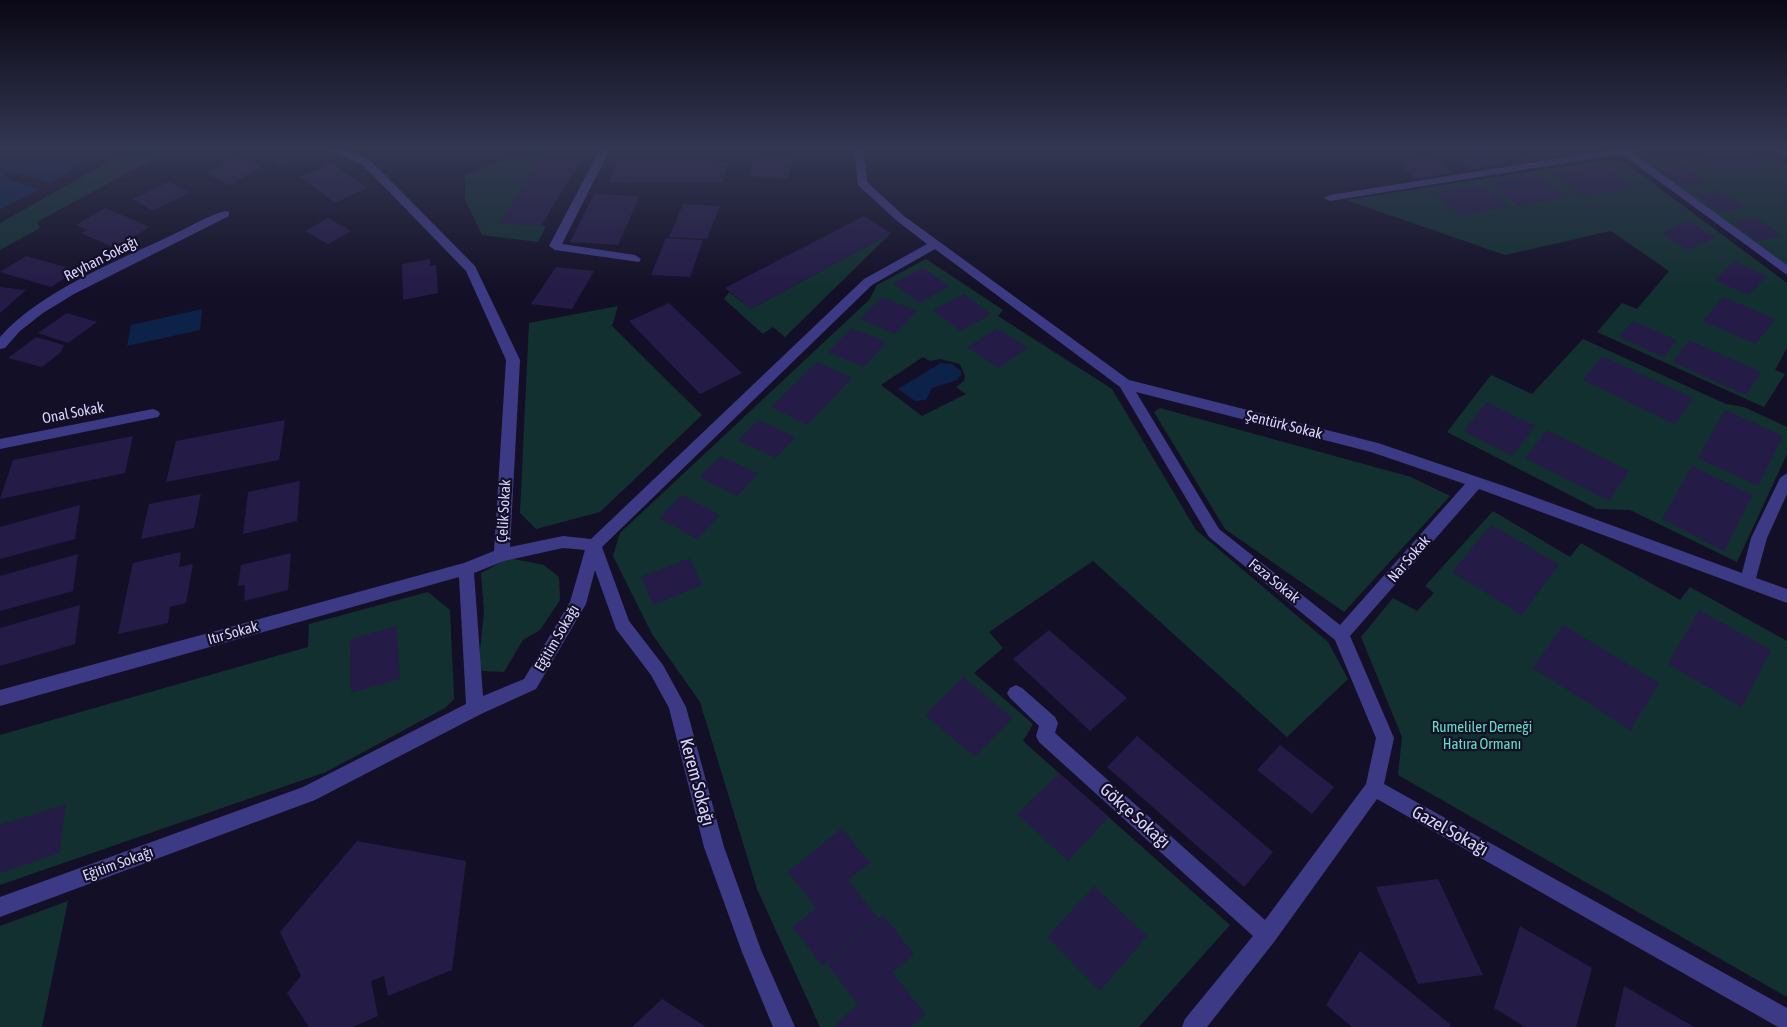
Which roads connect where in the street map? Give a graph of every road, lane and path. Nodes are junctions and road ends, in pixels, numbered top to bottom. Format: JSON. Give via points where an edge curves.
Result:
{"nodes":[{"id":1,"x":398,"y":195,"type":"edge"},
{"id":2,"x":581,"y":195,"type":"edge"},
{"id":3,"x":874,"y":195,"type":"edge"},
{"id":4,"x":1349,"y":195,"type":"edge"},
{"id":5,"x":1684,"y":195,"type":"edge"},
{"id":6,"x":1330,"y":198,"type":"dead end"},
{"id":7,"x":225,"y":214,"type":"dead end"},
{"id":8,"x":935,"y":244,"type":"junction"},
{"id":9,"x":635,"y":259,"type":"dead end"},
{"id":10,"x":1787,"y":271,"type":"edge"},
{"id":11,"x":0,"y":345,"type":"edge"},
{"id":12,"x":1125,"y":384,"type":"junction"},
{"id":13,"x":153,"y":414,"type":"dead end"},
{"id":14,"x":0,"y":444,"type":"edge"},
{"id":15,"x":1787,"y":478,"type":"edge"},
{"id":16,"x":1476,"y":482,"type":"junction"},
{"id":17,"x":594,"y":545,"type":"junction"},
{"id":18,"x":502,"y":555,"type":"junction"},
{"id":19,"x":466,"y":568,"type":"junction"},
{"id":20,"x":1748,"y":580,"type":"junction"},
{"id":21,"x":1787,"y":596,"type":"edge"},
{"id":22,"x":1341,"y":635,"type":"junction"},
{"id":23,"x":1016,"y":693,"type":"dead end"},
{"id":24,"x":0,"y":698,"type":"edge"},
{"id":25,"x":475,"y":708,"type":"junction"},
{"id":26,"x":1374,"y":788,"type":"junction"},
{"id":27,"x":0,"y":907,"type":"edge"},
{"id":28,"x":1267,"y":935,"type":"junction"},
{"id":29,"x":1787,"y":1020,"type":"edge"},
{"id":30,"x":784,"y":1027,"type":"edge"},
{"id":31,"x":1193,"y":1027,"type":"edge"}],
"edges":[{"from":1,"to":18,"type":"street","name":"Çelik Sokak","via":[[471,269],[513,360]]},
{"from":2,"to":9,"type":"street","via":[[555,246]]},
{"from":3,"to":8,"type":"street","name":"Şentürk Sokak"},
{"from":4,"to":6,"type":"street"},
{"from":5,"to":10,"type":"street"},
{"from":7,"to":11,"type":"street","name":"Reyhan Sokağı","via":[[38,310],[6,335]]},
{"from":8,"to":12,"type":"street","name":"Şentürk Sokak"},
{"from":8,"to":17,"type":"street","via":[[868,282]]},
{"from":12,"to":16,"type":"street","name":"Şentürk Sokak","via":[[1373,447]]},
{"from":12,"to":22,"type":"street","name":"Feza Sokak","via":[[1214,533]]},
{"from":13,"to":14,"type":"street","name":"Onal Sokak"},
{"from":15,"to":20,"type":"street","via":[[1759,538]]},
{"from":16,"to":20,"type":"street","name":"Şentürk Sokak"},
{"from":16,"to":22,"type":"street","name":"Nar Sokak"},
{"from":17,"to":18,"type":"street","via":[[563,542]]},
{"from":17,"to":25,"type":"street","name":"Eğitim Sokağı","via":[[578,604],[530,684]]},
{"from":17,"to":30,"type":"street","name":"Kerem Sokağı","via":[[622,624],[657,670],[677,707],[714,847]]},
{"from":18,"to":19,"type":"street","name":"Çelik Sokak"},
{"from":19,"to":24,"type":"street","name":"Itır Sokak"},
{"from":19,"to":25,"type":"street"},
{"from":20,"to":21,"type":"street","name":"Şentürk Sokak"},
{"from":22,"to":26,"type":"street","name":"Feza Sokak","via":[[1386,738]]},
{"from":23,"to":28,"type":"street","name":"Gökçe Sokağı","via":[[1049,723],[1045,736]]},
{"from":25,"to":27,"type":"street","name":"Eğitim Sokağı","via":[[308,794]]},
{"from":26,"to":28,"type":"street"},
{"from":26,"to":29,"type":"street","name":"Gazel Sokağı"},
{"from":28,"to":31,"type":"street"}]}
